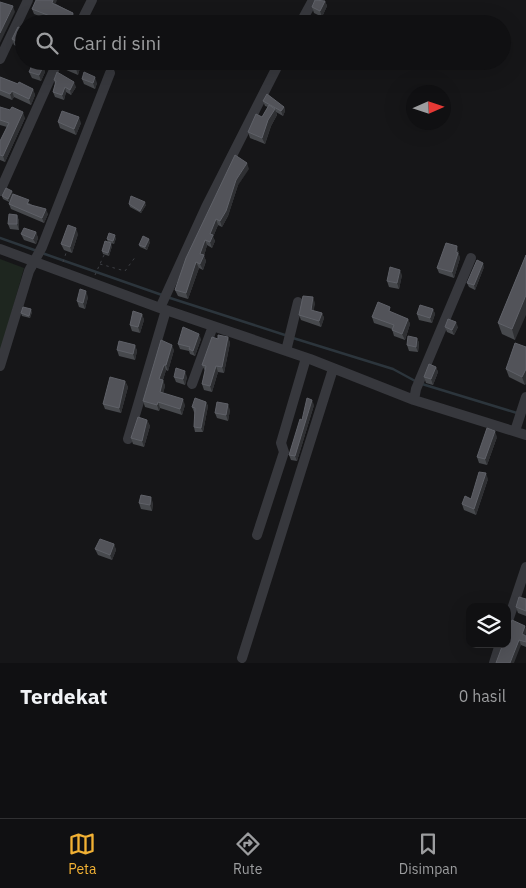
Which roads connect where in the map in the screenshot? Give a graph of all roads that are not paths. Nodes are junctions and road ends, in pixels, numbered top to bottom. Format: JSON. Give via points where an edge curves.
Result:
{"nodes":[{"id":1,"x":28,"y":0,"type":"edge"},
{"id":2,"x":92,"y":0,"type":"edge"},
{"id":3,"x":313,"y":0,"type":"edge"},
{"id":4,"x":21,"y":15,"type":"edge"},
{"id":5,"x":84,"y":15,"type":"edge"},
{"id":6,"x":305,"y":15,"type":"edge"},
{"id":7,"x":15,"y":27,"type":"edge"},
{"id":8,"x":0,"y":59,"type":"edge"},
{"id":9,"x":54,"y":70,"type":"edge"},
{"id":10,"x":275,"y":70,"type":"edge"},
{"id":11,"x":110,"y":73,"type":"dead end"},
{"id":12,"x":0,"y":191,"type":"edge"},
{"id":13,"x":0,"y":249,"type":"edge"},
{"id":14,"x":471,"y":258,"type":"dead end"},
{"id":15,"x":36,"y":260,"type":"junction"},
{"id":16,"x":298,"y":302,"type":"dead end"},
{"id":17,"x":164,"y":303,"type":"junction"},
{"id":18,"x":213,"y":326,"type":"junction"},
{"id":19,"x":288,"y":341,"type":"junction"},
{"id":20,"x":306,"y":358,"type":"junction"},
{"id":21,"x":0,"y":366,"type":"edge"},
{"id":22,"x":333,"y":369,"type":"junction"},
{"id":23,"x":192,"y":384,"type":"dead end"},
{"id":24,"x":526,"y":398,"type":"edge"},
{"id":25,"x":414,"y":400,"type":"junction"},
{"id":26,"x":516,"y":427,"type":"junction"},
{"id":27,"x":526,"y":436,"type":"edge"},
{"id":28,"x":128,"y":439,"type":"dead end"},
{"id":29,"x":257,"y":535,"type":"dead end"},
{"id":30,"x":526,"y":567,"type":"edge"},
{"id":31,"x":511,"y":612,"type":"edge"},
{"id":32,"x":499,"y":648,"type":"edge"},
{"id":33,"x":242,"y":658,"type":"dead end"},
{"id":34,"x":494,"y":663,"type":"edge"}],
"edges":[{"from":1,"to":4,"type":"street"},
{"from":2,"to":5,"type":"street"},
{"from":3,"to":6,"type":"street"},
{"from":7,"to":8,"type":"street"},
{"from":9,"to":12,"type":"street"},
{"from":10,"to":17,"type":"street","via":[[206,207]]},
{"from":11,"to":15,"type":"street"},
{"from":13,"to":15,"type":"street"},
{"from":14,"to":25,"type":"street"},
{"from":15,"to":17,"type":"street"},
{"from":15,"to":21,"type":"street","via":[[29,271]]},
{"from":16,"to":19,"type":"street"},
{"from":17,"to":18,"type":"street"},
{"from":17,"to":28,"type":"street"},
{"from":18,"to":19,"type":"street"},
{"from":18,"to":23,"type":"street"},
{"from":19,"to":20,"type":"street"},
{"from":20,"to":22,"type":"street"},
{"from":20,"to":29,"type":"street","via":[[281,443],[284,452]]},
{"from":22,"to":25,"type":"street"},
{"from":22,"to":33,"type":"street"},
{"from":24,"to":26,"type":"street"},
{"from":25,"to":26,"type":"street"},
{"from":26,"to":27,"type":"street"},
{"from":30,"to":31,"type":"street"},
{"from":32,"to":34,"type":"street"}]}
